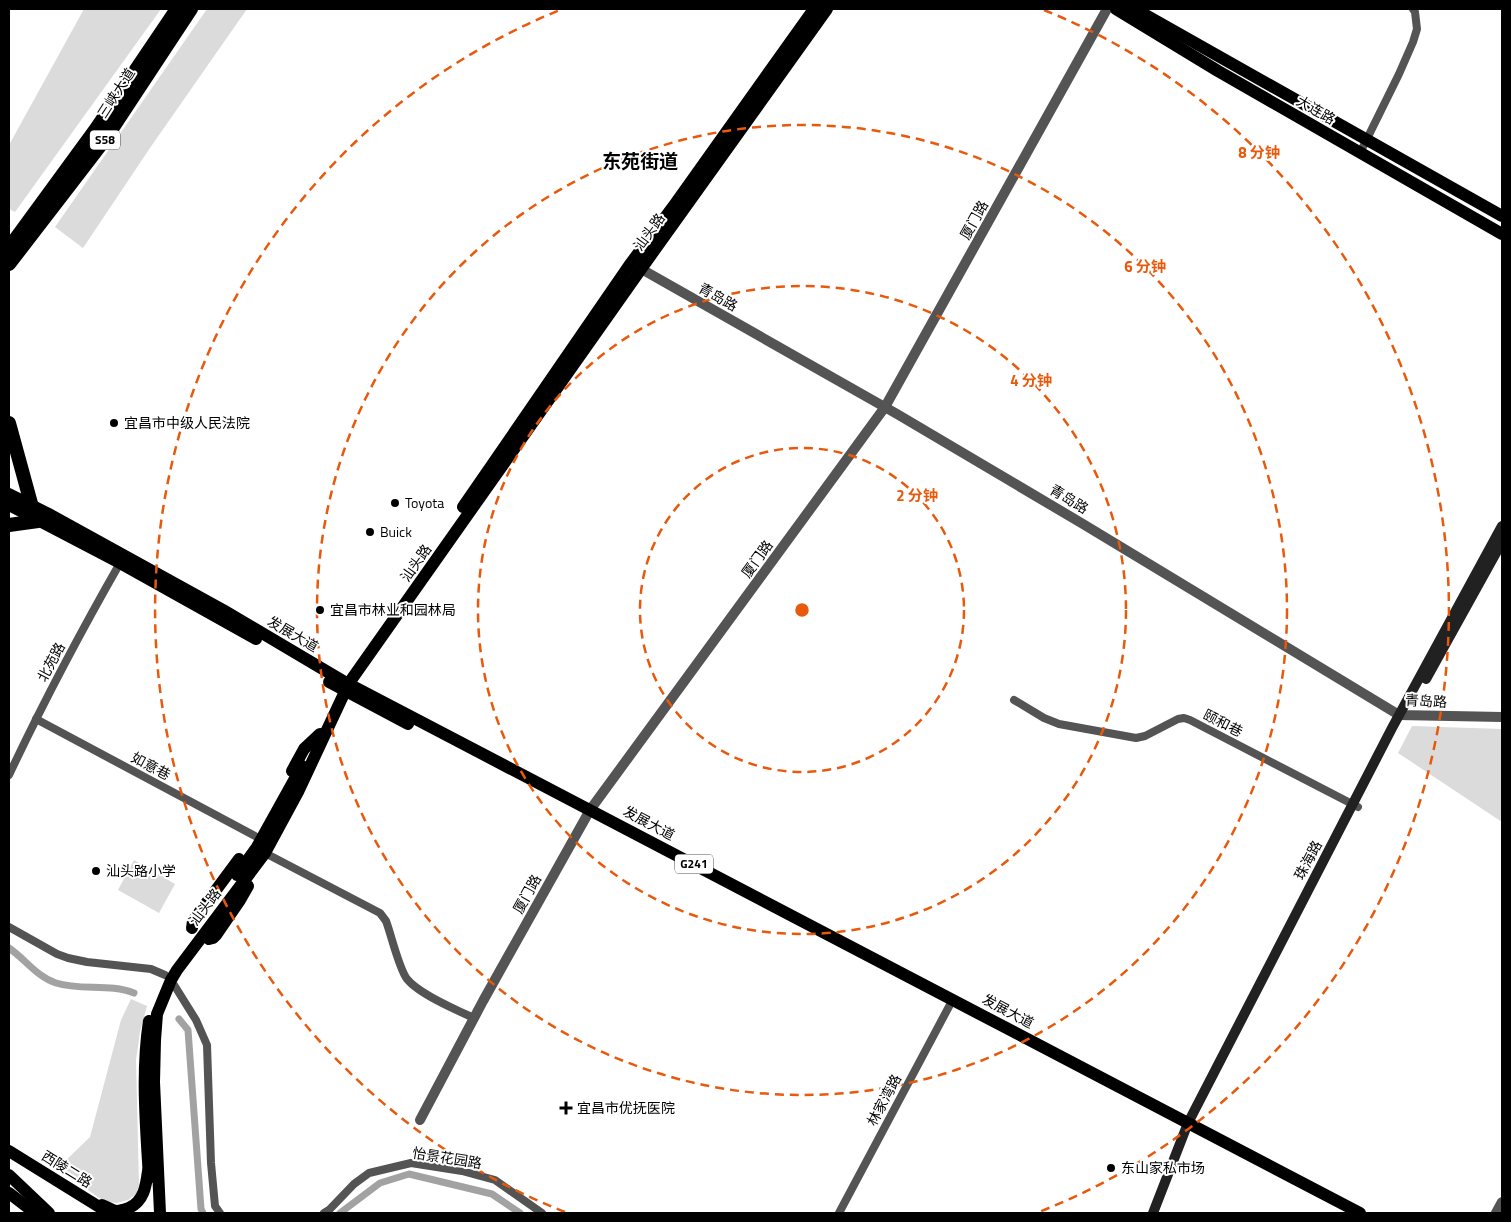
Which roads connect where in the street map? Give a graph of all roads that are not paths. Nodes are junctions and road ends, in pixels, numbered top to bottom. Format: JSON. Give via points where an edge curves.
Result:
{"nodes":[{"id":1,"x":177,"y":9,"type":"edge"},
{"id":2,"x":191,"y":9,"type":"edge"},
{"id":3,"x":814,"y":9,"type":"edge"},
{"id":4,"x":827,"y":9,"type":"edge"},
{"id":5,"x":1107,"y":9,"type":"edge"},
{"id":6,"x":1116,"y":9,"type":"edge"},
{"id":7,"x":1135,"y":9,"type":"edge"},
{"id":8,"x":1413,"y":9,"type":"edge"},
{"id":9,"x":1367,"y":140,"type":"junction"},
{"id":10,"x":1360,"y":153,"type":"junction"},
{"id":11,"x":1502,"y":216,"type":"edge"},
{"id":12,"x":1502,"y":234,"type":"edge"},
{"id":13,"x":9,"y":248,"type":"edge"},
{"id":14,"x":9,"y":264,"type":"edge"},
{"id":15,"x":636,"y":266,"type":"junction"},
{"id":16,"x":885,"y":407,"type":"junction"},
{"id":17,"x":9,"y":423,"type":"edge"},
{"id":18,"x":9,"y":494,"type":"edge"},
{"id":19,"x":9,"y":505,"type":"edge"},
{"id":20,"x":32,"y":507,"type":"junction"},
{"id":21,"x":38,"y":521,"type":"junction"},
{"id":22,"x":9,"y":525,"type":"edge"},
{"id":23,"x":1502,"y":526,"type":"edge"},
{"id":24,"x":1502,"y":542,"type":"edge"},
{"id":25,"x":120,"y":563,"type":"junction"},
{"id":26,"x":345,"y":686,"type":"junction"},
{"id":27,"x":1014,"y":700,"type":"dead end"},
{"id":28,"x":1403,"y":715,"type":"junction"},
{"id":29,"x":1502,"y":717,"type":"edge"},
{"id":30,"x":36,"y":719,"type":"junction"},
{"id":31,"x":320,"y":734,"type":"junction"},
{"id":32,"x":9,"y":775,"type":"edge"},
{"id":33,"x":1355,"y":805,"type":"junction"},
{"id":34,"x":589,"y":813,"type":"junction"},
{"id":35,"x":255,"y":836,"type":"junction"},
{"id":36,"x":264,"y":853,"type":"junction"},
{"id":37,"x":9,"y":928,"type":"edge"},
{"id":38,"x":203,"y":929,"type":"junction"},
{"id":39,"x":171,"y":972,"type":"junction"},
{"id":40,"x":950,"y":1002,"type":"junction"},
{"id":41,"x":474,"y":1018,"type":"junction"},
{"id":42,"x":420,"y":1120,"type":"dead end"},
{"id":43,"x":1188,"y":1127,"type":"junction"},
{"id":44,"x":9,"y":1150,"type":"edge"},
{"id":45,"x":149,"y":1163,"type":"junction"},
{"id":46,"x":9,"y":1175,"type":"edge"},
{"id":47,"x":9,"y":1185,"type":"edge"},
{"id":48,"x":9,"y":1193,"type":"edge"},
{"id":49,"x":88,"y":1199,"type":"junction"},
{"id":50,"x":1502,"y":1202,"type":"edge"},
{"id":51,"x":35,"y":1213,"type":"edge"},
{"id":52,"x":48,"y":1213,"type":"edge"},
{"id":53,"x":101,"y":1213,"type":"edge"},
{"id":54,"x":109,"y":1213,"type":"edge"},
{"id":55,"x":152,"y":1213,"type":"edge"},
{"id":56,"x":160,"y":1213,"type":"edge"},
{"id":57,"x":220,"y":1213,"type":"edge"},
{"id":58,"x":324,"y":1213,"type":"edge"},
{"id":59,"x":542,"y":1213,"type":"edge"},
{"id":60,"x":839,"y":1213,"type":"edge"},
{"id":61,"x":1155,"y":1213,"type":"edge"},
{"id":62,"x":1343,"y":1213,"type":"edge"},
{"id":63,"x":1360,"y":1213,"type":"edge"},
{"id":64,"x":1496,"y":1213,"type":"edge"}],
"edges":[{"from":1,"to":13,"type":"highway","name":"三峡大道","number":"S58","via":[[96,129]]},
{"from":2,"to":14,"type":"highway","name":"三峡大道","number":"S58","via":[[106,138]]},
{"from":3,"to":15,"type":"main road","name":"汕头路","via":[[675,204]]},
{"from":4,"to":15,"type":"main road","name":"汕头路"},
{"from":5,"to":16,"type":"street","name":"厦门路"},
{"from":6,"to":10,"type":"main road","name":"大连路"},
{"from":7,"to":9,"type":"main road","name":"大连路"},
{"from":8,"to":9,"type":"street","via":[[1417,29],[1413,42]]},
{"from":9,"to":10,"type":"street"},
{"from":9,"to":11,"type":"main road","name":"大连路"},
{"from":10,"to":12,"type":"main road","name":"大连路"},
{"from":15,"to":16,"type":"street","name":"青岛路"},
{"from":15,"to":26,"type":"main road","name":"汕头路"},
{"from":16,"to":28,"type":"street","name":"青岛路"},
{"from":16,"to":34,"type":"street","name":"厦门路"},
{"from":17,"to":20,"type":"highway"},
{"from":18,"to":20,"type":"main road","name":"发展大道","number":"G241"},
{"from":19,"to":21,"type":"main road","name":"发展大道","number":"G241"},
{"from":20,"to":26,"type":"main road","name":"发展大道","number":"G241","via":[[223,610]]},
{"from":21,"to":22,"type":"highway"},
{"from":21,"to":25,"type":"main road","name":"发展大道","number":"G241"},
{"from":23,"to":28,"type":"main road","name":"珠海路"},
{"from":24,"to":28,"type":"main road","name":"珠海路"},
{"from":25,"to":26,"type":"main road","name":"发展大道","number":"G241"},
{"from":25,"to":30,"type":"street","name":"北苑路"},
{"from":26,"to":31,"type":"main road","name":"汕头路"},
{"from":26,"to":34,"type":"main road","name":"发展大道","number":"G241"},
{"from":26,"to":36,"type":"main road","name":"汕头路","via":[[298,792]]},
{"from":27,"to":33,"type":"street","name":"颐和巷","via":[[1058,724],[1136,738],[1184,718]]},
{"from":28,"to":29,"type":"street","name":"青岛路"},
{"from":28,"to":33,"type":"main road","name":"珠海路"},
{"from":30,"to":32,"type":"street","name":"北苑路"},
{"from":30,"to":35,"type":"street","name":"如意巷"},
{"from":31,"to":35,"type":"main road","via":[[304,749]]},
{"from":31,"to":38,"type":"main road","name":"汕头路","via":[[257,847]]},
{"from":33,"to":43,"type":"main road","name":"珠海路"},
{"from":34,"to":40,"type":"main road","name":"发展大道","number":"G241"},
{"from":34,"to":41,"type":"street","name":"厦门路"},
{"from":35,"to":38,"type":"main road","via":[[193,921]]},
{"from":36,"to":38,"type":"main road","name":"汕头路"},
{"from":36,"to":41,"type":"street","via":[[380,913],[386,920],[407,979],[444,1004]]},
{"from":37,"to":39,"type":"street","via":[[68,958]]},
{"from":38,"to":39,"type":"main road","name":"汕头路"},
{"from":39,"to":45,"type":"main road","name":"汕头路","via":[[150,1008],[146,1040],[144,1076]]},
{"from":39,"to":56,"type":"main road","name":"汕头路","via":[[157,1014],[154,1040]]},
{"from":39,"to":57,"type":"street","via":[[207,1045],[211,1163],[215,1206]]},
{"from":40,"to":43,"type":"main road","name":"发展大道","number":"G241"},
{"from":40,"to":60,"type":"street","name":"林家湾路"},
{"from":41,"to":42,"type":"street","name":"厦门路"},
{"from":43,"to":61,"type":"main road","name":"珠海路"},
{"from":43,"to":62,"type":"main road","name":"发展大道","number":"G241"},
{"from":43,"to":63,"type":"main road","name":"发展大道","number":"G241"},
{"from":44,"to":49,"type":"main road","name":"西陵二路"},
{"from":45,"to":49,"type":"main road","via":[[145,1189],[134,1206],[117,1211]]},
{"from":45,"to":55,"type":"main road","name":"汕头路"},
{"from":46,"to":52,"type":"main road"},
{"from":47,"to":52,"type":"main road"},
{"from":48,"to":51,"type":"main road"},
{"from":49,"to":53,"type":"main road"},
{"from":49,"to":54,"type":"main road","name":"西陵二路"},
{"from":50,"to":64,"type":"street"},
{"from":58,"to":59,"type":"street","name":"怡景花园路","via":[[369,1173],[411,1163],[462,1170],[495,1180]]}]}
